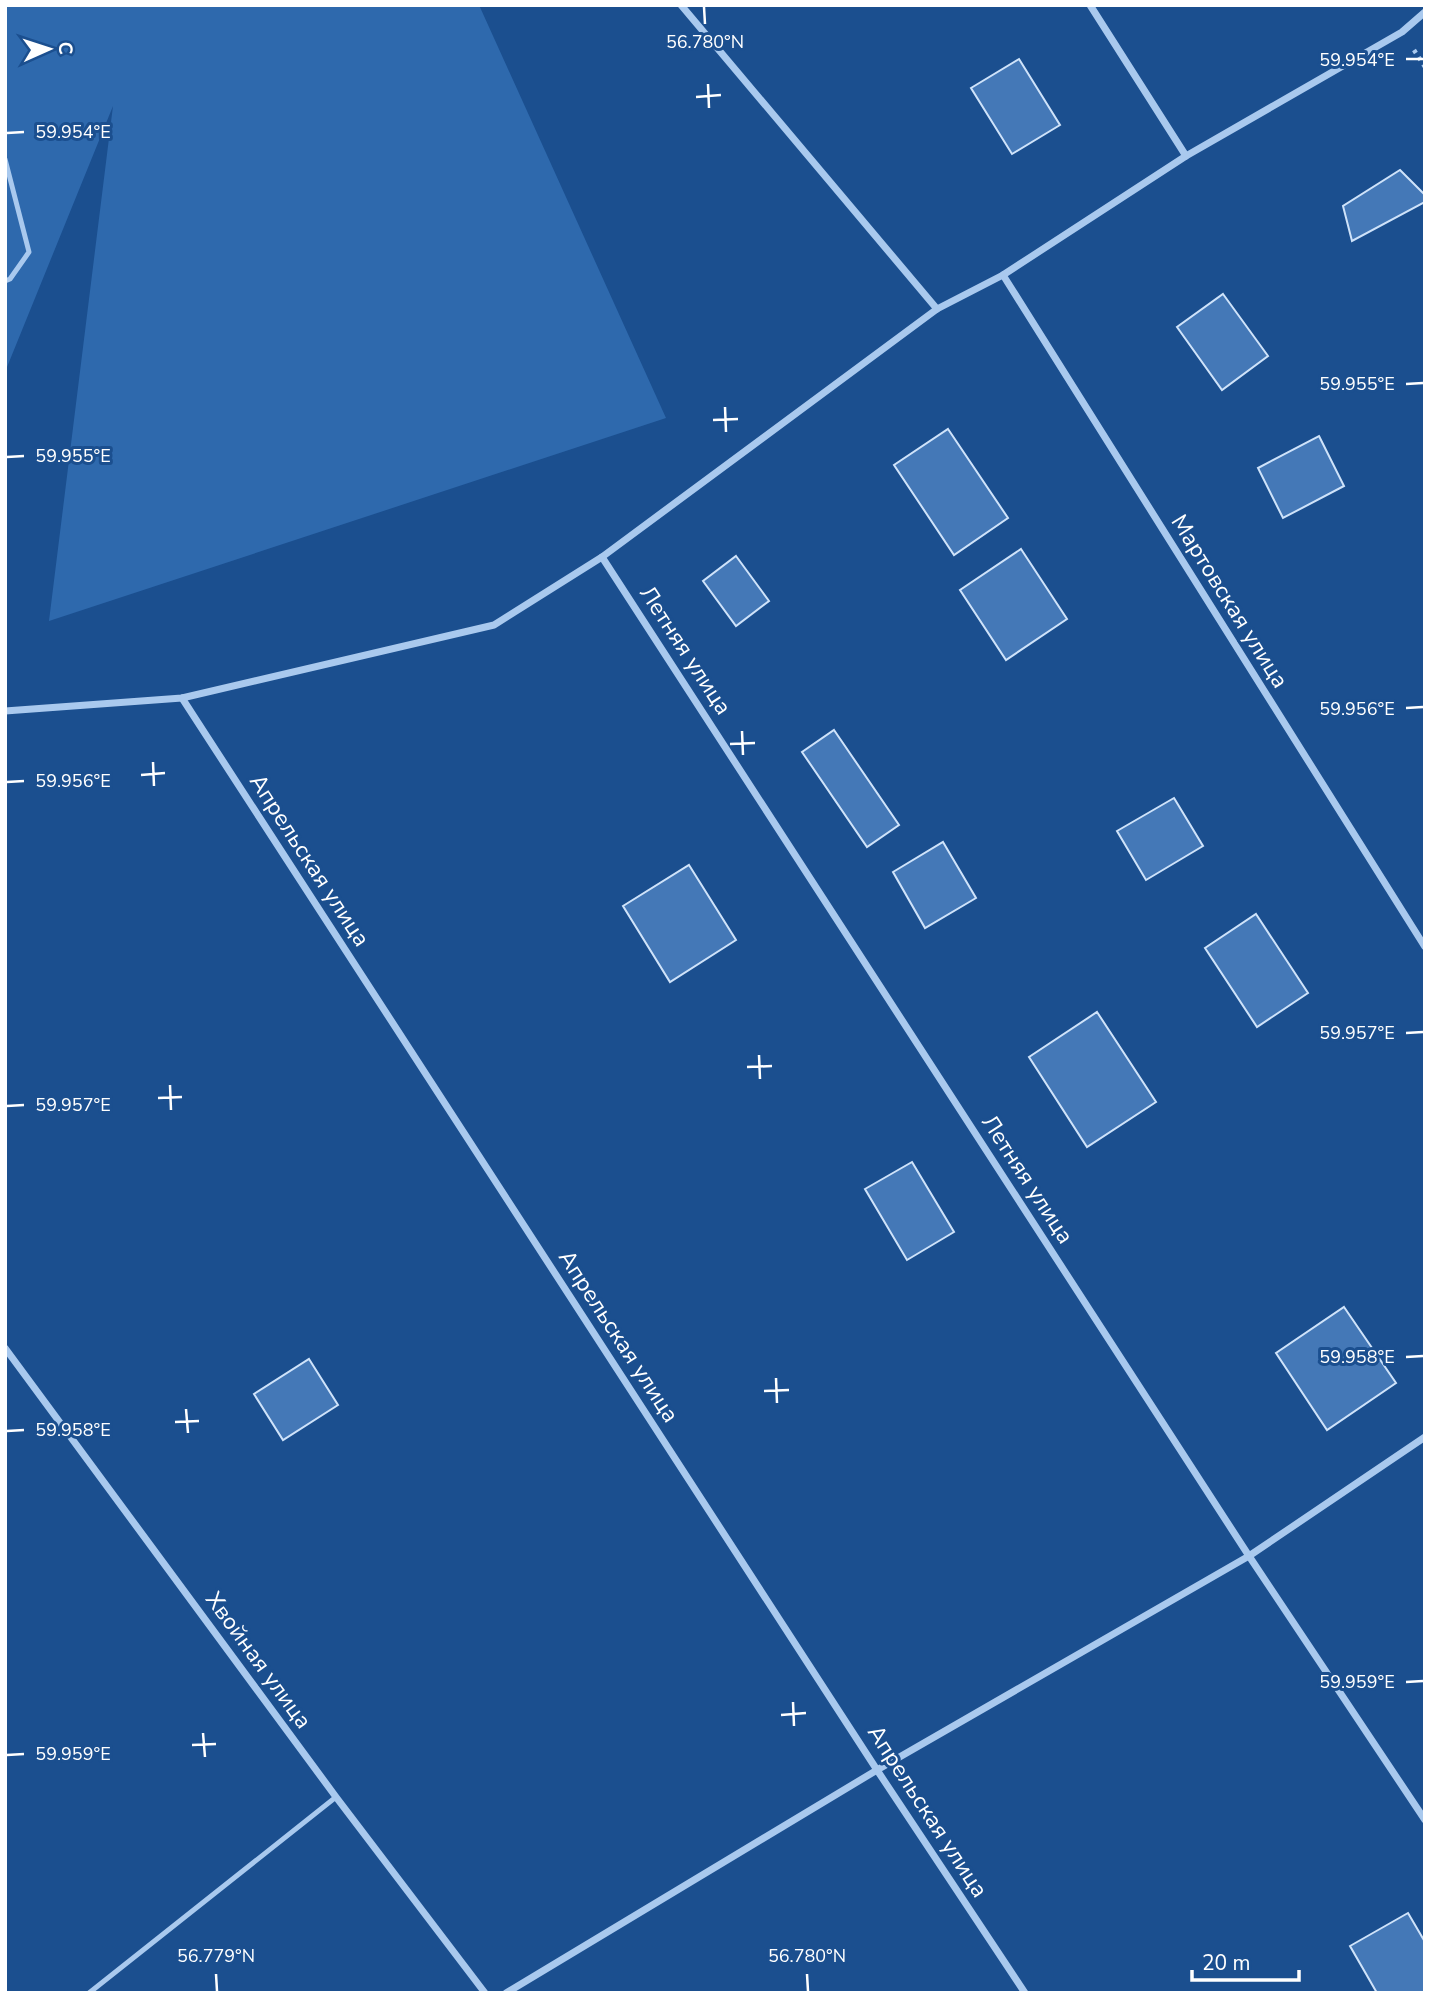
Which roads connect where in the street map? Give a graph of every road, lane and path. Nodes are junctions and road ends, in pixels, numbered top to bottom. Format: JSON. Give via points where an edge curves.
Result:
{"nodes":[{"id":1,"x":681,"y":5,"type":"edge"},
{"id":2,"x":1090,"y":5,"type":"edge"},
{"id":3,"x":1425,"y":12,"type":"edge"},
{"id":4,"x":1186,"y":156,"type":"junction"},
{"id":5,"x":5,"y":159,"type":"edge"},
{"id":6,"x":1003,"y":275,"type":"junction"},
{"id":7,"x":5,"y":281,"type":"edge"},
{"id":8,"x":937,"y":309,"type":"junction"},
{"id":9,"x":602,"y":557,"type":"junction"},
{"id":10,"x":182,"y":698,"type":"junction"},
{"id":11,"x":5,"y":711,"type":"edge"},
{"id":12,"x":1425,"y":947,"type":"edge"},
{"id":13,"x":5,"y":1348,"type":"edge"},
{"id":14,"x":1425,"y":1437,"type":"edge"},
{"id":15,"x":1249,"y":1556,"type":"junction"},
{"id":16,"x":877,"y":1770,"type":"junction"},
{"id":17,"x":336,"y":1797,"type":"junction"},
{"id":18,"x":1425,"y":1820,"type":"edge"},
{"id":19,"x":89,"y":1993,"type":"edge"},
{"id":20,"x":485,"y":1993,"type":"edge"},
{"id":21,"x":506,"y":1993,"type":"edge"},
{"id":22,"x":1025,"y":1993,"type":"edge"}],
"edges":[{"from":1,"to":8,"type":"street"},
{"from":2,"to":4,"type":"street"},
{"from":3,"to":4,"type":"street","via":[[1402,32]]},
{"from":4,"to":6,"type":"street"},
{"from":5,"to":7,"type":"lane","via":[[29,252]]},
{"from":6,"to":8,"type":"street"},
{"from":6,"to":12,"type":"street","name":"Мартовская улица"},
{"from":8,"to":9,"type":"street"},
{"from":9,"to":10,"type":"street","via":[[494,625]]},
{"from":9,"to":15,"type":"street","name":"Летняя улица"},
{"from":10,"to":11,"type":"street"},
{"from":10,"to":16,"type":"street","name":"Апрельская улица"},
{"from":13,"to":17,"type":"street","name":"Хвойная улица"},
{"from":14,"to":15,"type":"street"},
{"from":15,"to":16,"type":"street"},
{"from":15,"to":18,"type":"street","name":"Летняя улица"},
{"from":16,"to":21,"type":"street"},
{"from":16,"to":22,"type":"street","name":"Апрельская улица"},
{"from":17,"to":19,"type":"lane"},
{"from":17,"to":20,"type":"street","name":"Хвойная улица"}]}
